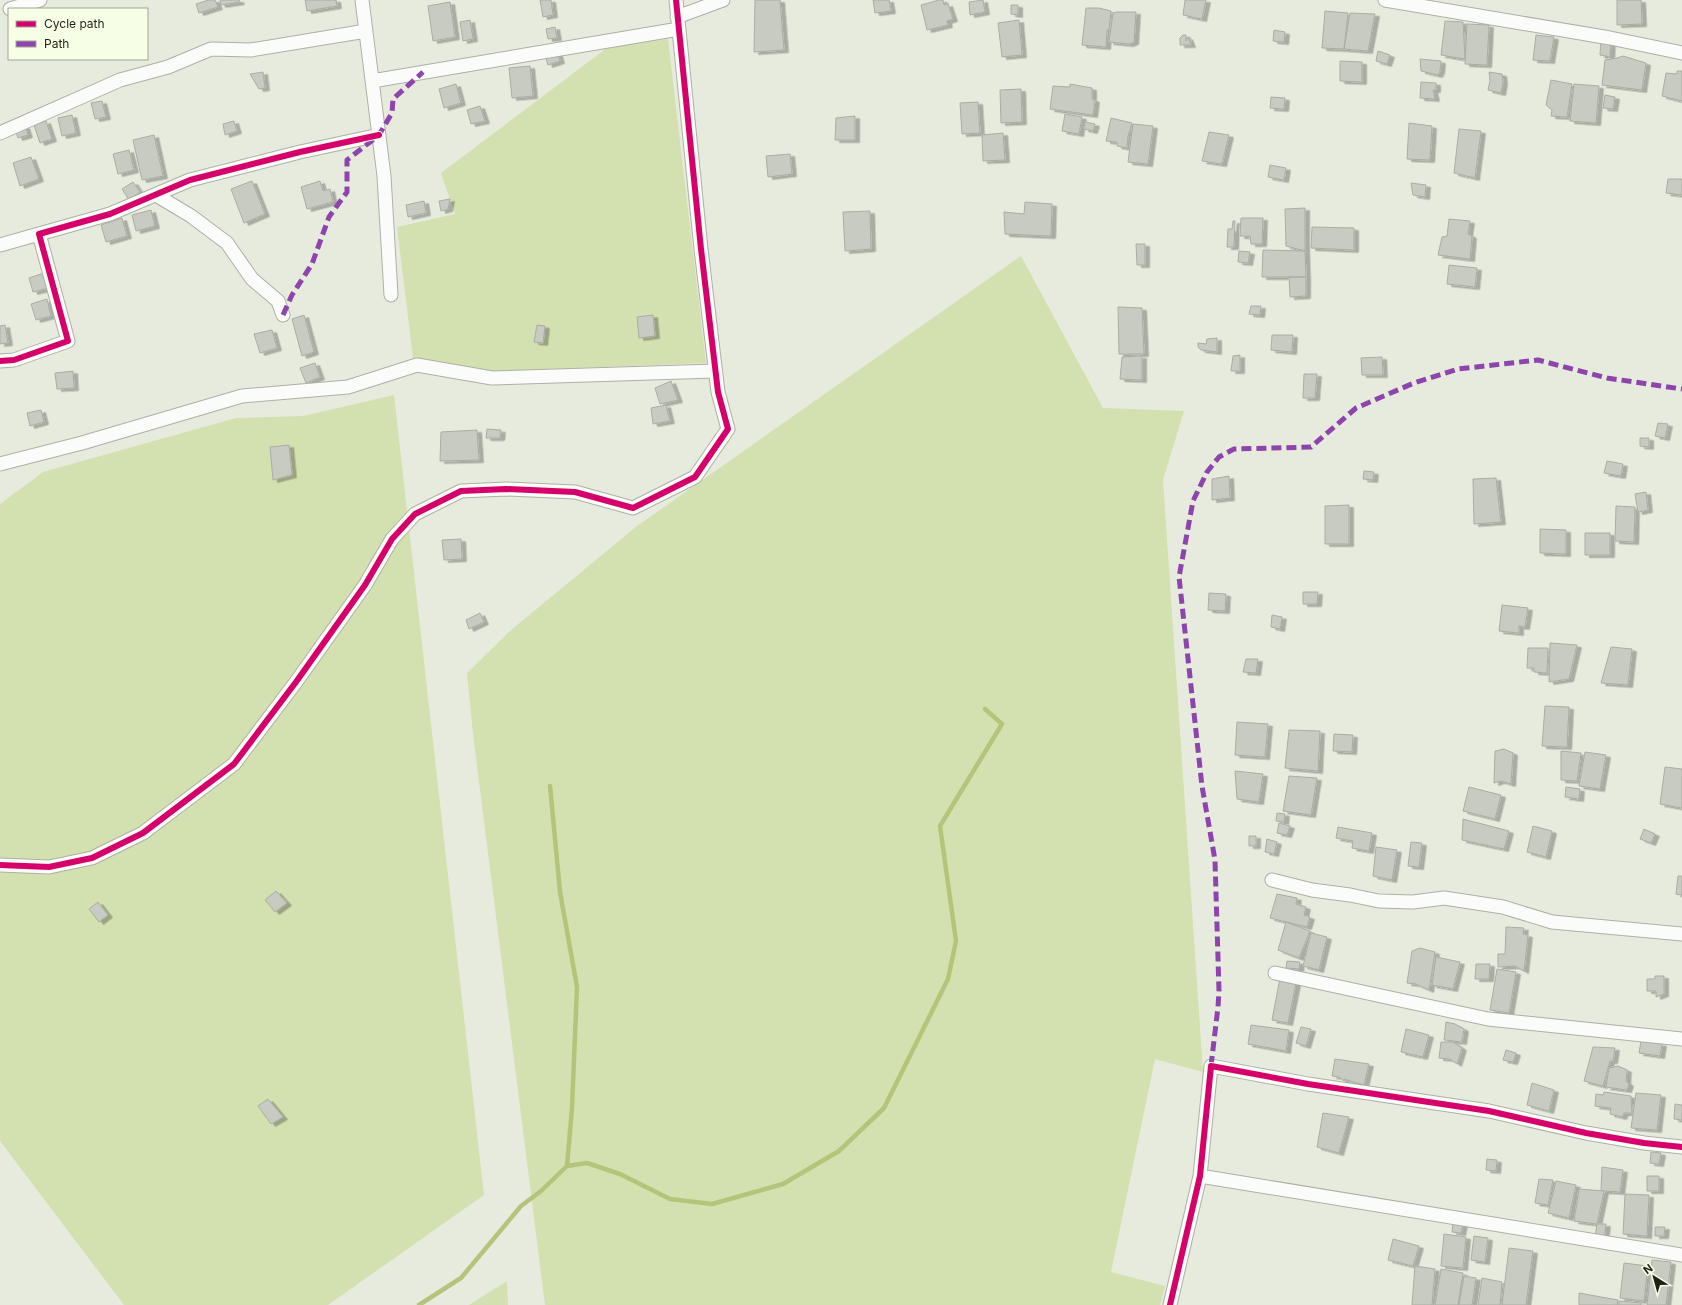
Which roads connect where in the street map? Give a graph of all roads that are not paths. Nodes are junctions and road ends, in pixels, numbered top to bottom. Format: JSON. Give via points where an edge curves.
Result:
{"nodes":[{"id":1,"x":40,"y":0,"type":"edge"},
{"id":2,"x":362,"y":0,"type":"edge"},
{"id":3,"x":676,"y":0,"type":"edge"},
{"id":4,"x":723,"y":0,"type":"edge"},
{"id":5,"x":1385,"y":0,"type":"edge"},
{"id":6,"x":12,"y":8,"type":"edge"},
{"id":7,"x":678,"y":23,"type":"junction"},
{"id":8,"x":366,"y":31,"type":"junction"},
{"id":9,"x":1682,"y":53,"type":"edge"},
{"id":10,"x":372,"y":80,"type":"junction"},
{"id":11,"x":0,"y":133,"type":"edge"},
{"id":12,"x":379,"y":134,"type":"junction"},
{"id":13,"x":156,"y":195,"type":"junction"},
{"id":14,"x":39,"y":234,"type":"junction"},
{"id":15,"x":0,"y":245,"type":"edge"},
{"id":16,"x":391,"y":295,"type":"dead end"},
{"id":17,"x":283,"y":315,"type":"dead end"},
{"id":18,"x":0,"y":361,"type":"edge"},
{"id":19,"x":715,"y":371,"type":"junction"},
{"id":20,"x":0,"y":464,"type":"edge"},
{"id":21,"x":0,"y":865,"type":"edge"},
{"id":22,"x":1272,"y":880,"type":"dead end"},
{"id":23,"x":1682,"y":934,"type":"edge"},
{"id":24,"x":1275,"y":973,"type":"dead end"},
{"id":25,"x":1682,"y":1039,"type":"edge"},
{"id":26,"x":1682,"y":1147,"type":"edge"},
{"id":27,"x":1200,"y":1176,"type":"junction"},
{"id":28,"x":1682,"y":1255,"type":"edge"},
{"id":29,"x":1170,"y":1305,"type":"edge"}],
"edges":[{"from":1,"to":6,"type":"street"},
{"from":2,"to":8,"type":"street"},
{"from":3,"to":7,"type":"street"},
{"from":4,"to":7,"type":"street"},
{"from":5,"to":9,"type":"street","via":[[1610,38]]},
{"from":7,"to":10,"type":"street"},
{"from":7,"to":19,"type":"street"},
{"from":8,"to":10,"type":"street"},
{"from":8,"to":11,"type":"street","via":[[251,50],[211,49],[168,67],[120,80]]},
{"from":10,"to":12,"type":"street"},
{"from":12,"to":13,"type":"street","via":[[190,180]]},
{"from":12,"to":16,"type":"street"},
{"from":13,"to":14,"type":"street","via":[[110,214]]},
{"from":13,"to":17,"type":"street","via":[[191,216],[227,243],[252,279],[278,301]]},
{"from":14,"to":15,"type":"street"},
{"from":14,"to":18,"type":"street","via":[[68,341],[14,360]]},
{"from":19,"to":20,"type":"street","via":[[492,378],[417,365],[348,387],[242,396]]},
{"from":19,"to":21,"type":"street","via":[[728,428],[695,477],[633,508],[575,492],[506,488],[461,491],[415,514],[392,539],[365,585],[234,764],[143,833],[92,858],[49,867]]},
{"from":22,"to":23,"type":"street","via":[[1312,890],[1379,900],[1413,902],[1444,898],[1503,907],[1552,922]]},
{"from":24,"to":25,"type":"street","via":[[1488,1019]]},
{"from":26,"to":27,"type":"street","via":[[1586,1133],[1489,1111],[1308,1084],[1211,1066]]},
{"from":27,"to":28,"type":"street"},
{"from":27,"to":29,"type":"street"}]}
